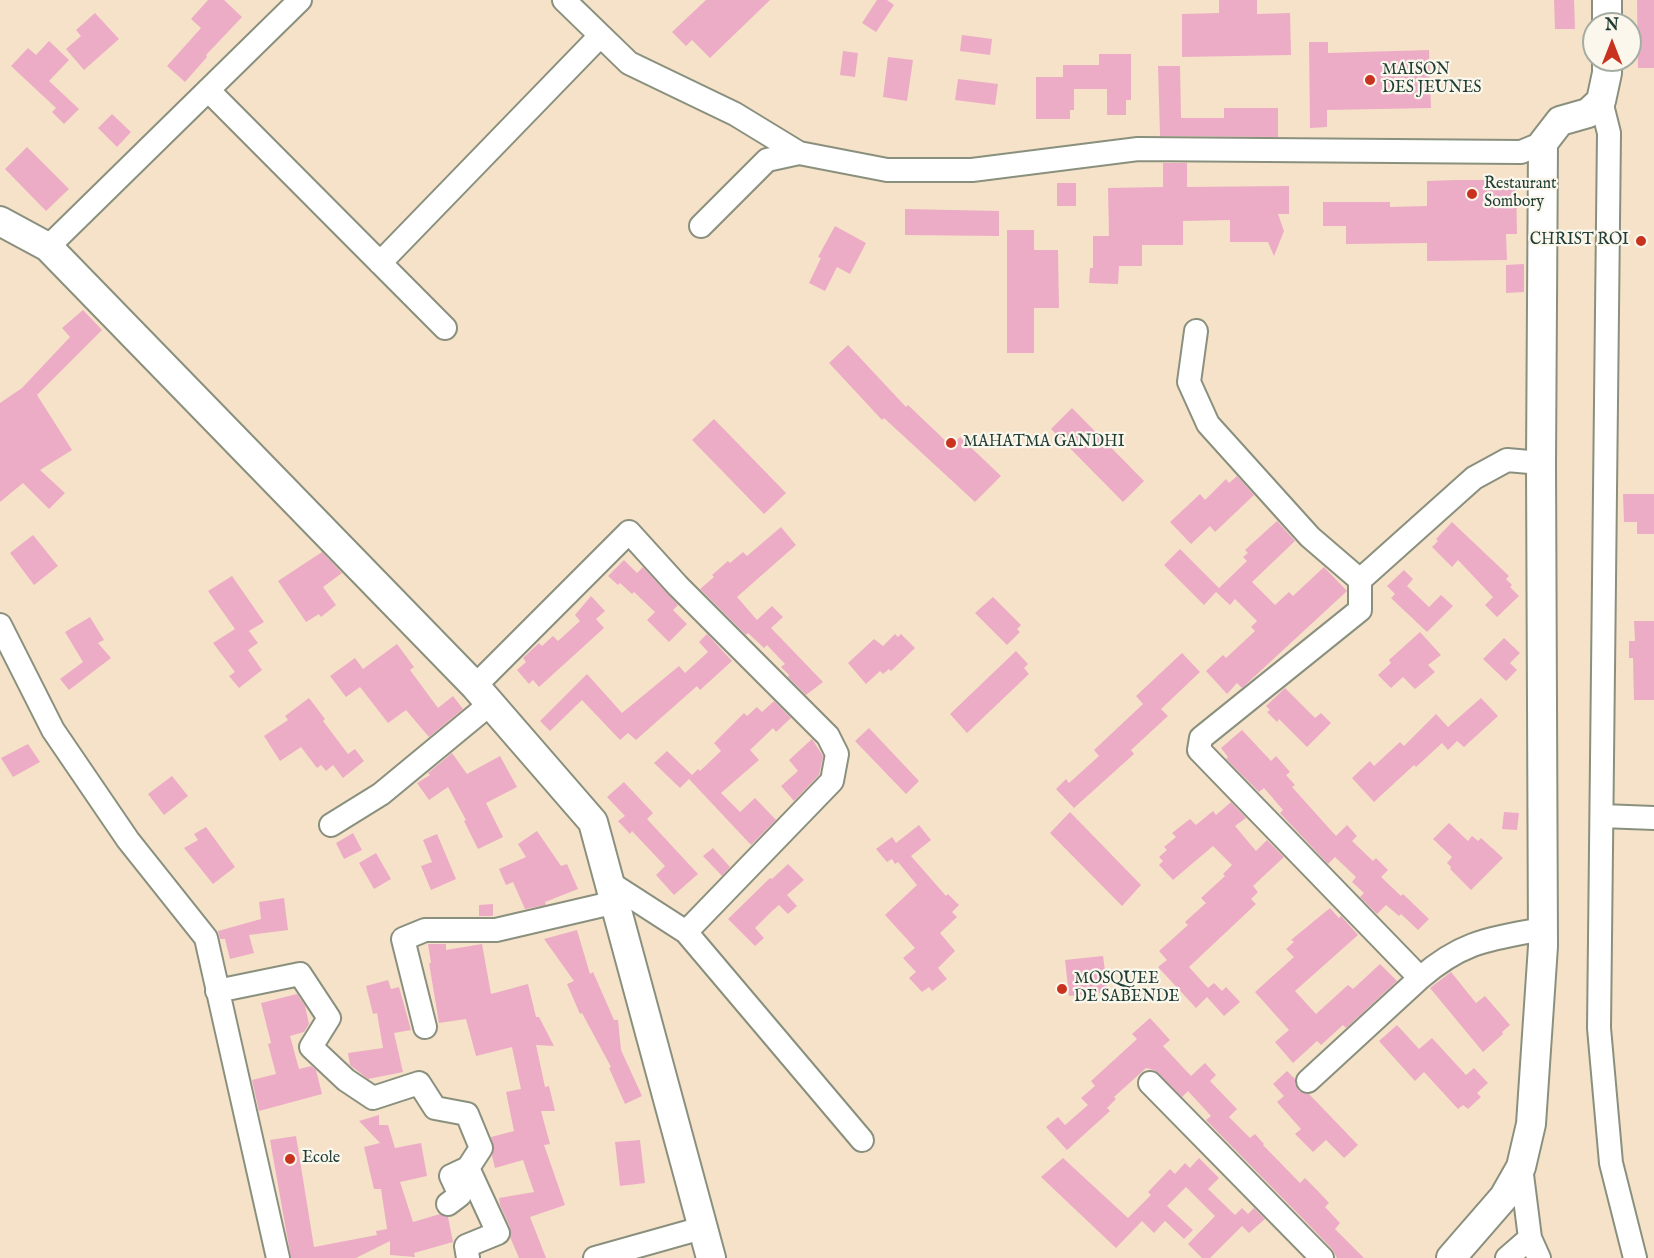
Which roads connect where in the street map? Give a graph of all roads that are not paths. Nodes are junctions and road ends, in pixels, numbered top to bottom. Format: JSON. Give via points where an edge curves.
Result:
{"nodes":[{"id":1,"x":300,"y":0,"type":"edge"},
{"id":2,"x":564,"y":0,"type":"edge"},
{"id":3,"x":600,"y":36,"type":"junction"},
{"id":4,"x":1607,"y":72,"type":"edge"},
{"id":5,"x":208,"y":90,"type":"junction"},
{"id":6,"x":1600,"y":101,"type":"junction"},
{"id":7,"x":1543,"y":143,"type":"junction"},
{"id":8,"x":800,"y":153,"type":"junction"},
{"id":9,"x":0,"y":221,"type":"edge"},
{"id":10,"x":701,"y":226,"type":"dead end"},
{"id":11,"x":48,"y":247,"type":"junction"},
{"id":12,"x":380,"y":263,"type":"junction"},
{"id":13,"x":445,"y":328,"type":"dead end"},
{"id":14,"x":1196,"y":331,"type":"dead end"},
{"id":15,"x":1541,"y":463,"type":"junction"},
{"id":16,"x":1360,"y":580,"type":"junction"},
{"id":17,"x":0,"y":625,"type":"edge"},
{"id":18,"x":482,"y":695,"type":"junction"},
{"id":19,"x":1602,"y":816,"type":"junction"},
{"id":20,"x":1654,"y":818,"type":"edge"},
{"id":21,"x":331,"y":825,"type":"dead end"},
{"id":22,"x":613,"y":892,"type":"junction"},
{"id":23,"x":1543,"y":928,"type":"junction"},
{"id":24,"x":686,"y":932,"type":"junction"},
{"id":25,"x":1420,"y":978,"type":"junction"},
{"id":26,"x":217,"y":991,"type":"junction"},
{"id":27,"x":425,"y":1027,"type":"dead end"},
{"id":28,"x":1308,"y":1082,"type":"dead end"},
{"id":29,"x":1150,"y":1083,"type":"dead end"},
{"id":30,"x":862,"y":1140,"type":"dead end"},
{"id":31,"x":1521,"y":1167,"type":"junction"},
{"id":32,"x":468,"y":1168,"type":"junction"},
{"id":33,"x":448,"y":1204,"type":"dead end"},
{"id":34,"x":702,"y":1228,"type":"junction"},
{"id":35,"x":1535,"y":1248,"type":"edge"},
{"id":36,"x":608,"y":1256,"type":"edge"},
{"id":37,"x":278,"y":1258,"type":"edge"},
{"id":38,"x":468,"y":1258,"type":"edge"},
{"id":39,"x":711,"y":1258,"type":"edge"},
{"id":40,"x":1322,"y":1258,"type":"edge"},
{"id":41,"x":1451,"y":1258,"type":"edge"},
{"id":42,"x":1507,"y":1258,"type":"edge"},
{"id":43,"x":1635,"y":1258,"type":"edge"}],
"edges":[{"from":1,"to":5,"type":"street"},
{"from":2,"to":3,"type":"street"},
{"from":3,"to":8,"type":"street","via":[[629,63],[735,114]]},
{"from":3,"to":12,"type":"street"},
{"from":4,"to":6,"type":"main road"},
{"from":5,"to":11,"type":"street"},
{"from":5,"to":12,"type":"street"},
{"from":6,"to":7,"type":"main road","via":[[1588,113],[1560,121]]},
{"from":6,"to":19,"type":"street","via":[[1609,133]]},
{"from":7,"to":8,"type":"street","via":[[1521,152],[1138,149],[972,170],[886,170]]},
{"from":7,"to":15,"type":"main road"},
{"from":8,"to":10,"type":"street","via":[[767,160]]},
{"from":9,"to":11,"type":"main road"},
{"from":11,"to":18,"type":"main road"},
{"from":12,"to":13,"type":"street"},
{"from":14,"to":16,"type":"street","via":[[1189,382],[1208,424],[1310,537]]},
{"from":15,"to":16,"type":"street","via":[[1507,460],[1474,478]]},
{"from":15,"to":23,"type":"main road"},
{"from":16,"to":25,"type":"street","via":[[1360,610],[1201,738],[1199,750]]},
{"from":17,"to":26,"type":"street","via":[[53,730],[128,840],[206,938]]},
{"from":18,"to":21,"type":"street","via":[[381,794]]},
{"from":18,"to":22,"type":"main road","via":[[592,822]]},
{"from":18,"to":24,"type":"street","via":[[628,532],[828,736],[837,754],[832,782]]},
{"from":19,"to":20,"type":"street"},
{"from":19,"to":43,"type":"street","via":[[1599,1028],[1611,1163]]},
{"from":22,"to":24,"type":"street"},
{"from":22,"to":27,"type":"street","via":[[496,930],[425,930],[403,939]]},
{"from":22,"to":34,"type":"main road"},
{"from":23,"to":25,"type":"street","via":[[1460,948]]},
{"from":23,"to":31,"type":"main road","via":[[1531,1124]]},
{"from":24,"to":30,"type":"street"},
{"from":25,"to":28,"type":"street"},
{"from":26,"to":32,"type":"street","via":[[300,974],[329,1018],[310,1047],[373,1098],[419,1083],[435,1108],[467,1114],[481,1148]]},
{"from":26,"to":37,"type":"street"},
{"from":29,"to":40,"type":"street"},
{"from":31,"to":35,"type":"street"},
{"from":31,"to":41,"type":"main road","via":[[1504,1197]]},
{"from":32,"to":33,"type":"street","via":[[451,1176],[460,1195]]},
{"from":32,"to":38,"type":"street","via":[[498,1233],[466,1246]]},
{"from":34,"to":36,"type":"street"},
{"from":34,"to":39,"type":"main road"},
{"from":35,"to":42,"type":"street"}]}
